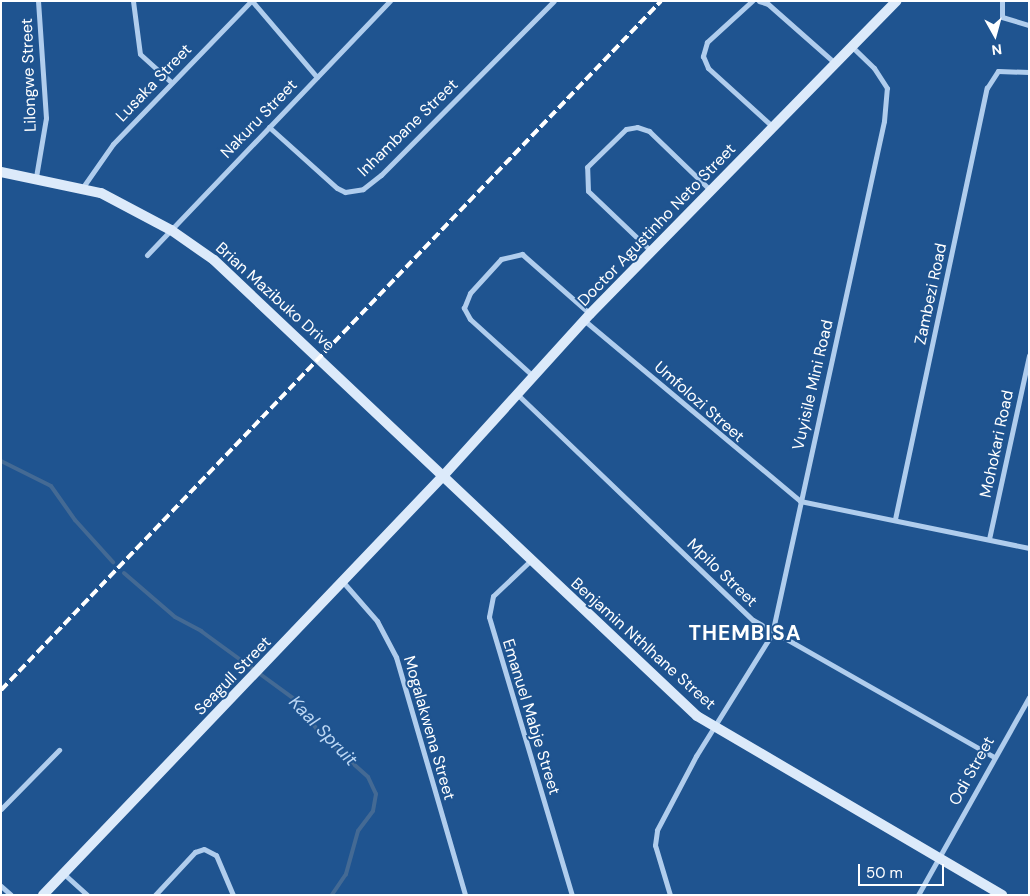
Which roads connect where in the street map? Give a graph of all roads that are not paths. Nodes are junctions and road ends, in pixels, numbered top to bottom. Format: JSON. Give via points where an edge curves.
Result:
{"nodes":[{"id":1,"x":38,"y":1,"type":"edge"},
{"id":2,"x":132,"y":1,"type":"edge"},
{"id":3,"x":251,"y":1,"type":"edge"},
{"id":4,"x":390,"y":1,"type":"edge"},
{"id":5,"x":554,"y":1,"type":"edge"},
{"id":6,"x":752,"y":1,"type":"edge"},
{"id":7,"x":759,"y":1,"type":"edge"},
{"id":8,"x":1002,"y":1,"type":"edge"},
{"id":9,"x":895,"y":2,"type":"edge"},
{"id":10,"x":1029,"y":25,"type":"edge"},
{"id":11,"x":852,"y":46,"type":"junction"},
{"id":12,"x":835,"y":63,"type":"junction"},
{"id":13,"x":1029,"y":72,"type":"edge"},
{"id":14,"x":317,"y":77,"type":"junction"},
{"id":15,"x":172,"y":82,"type":"junction"},
{"id":16,"x":270,"y":127,"type":"junction"},
{"id":17,"x":774,"y":128,"type":"junction"},
{"id":18,"x":1,"y":172,"type":"edge"},
{"id":19,"x":36,"y":177,"type":"junction"},
{"id":20,"x":82,"y":187,"type":"junction"},
{"id":21,"x":710,"y":190,"type":"junction"},
{"id":22,"x":171,"y":230,"type":"junction"},
{"id":23,"x":652,"y":253,"type":"junction"},
{"id":24,"x":148,"y":255,"type":"dead end"},
{"id":25,"x":588,"y":317,"type":"junction"},
{"id":26,"x":1029,"y":355,"type":"edge"},
{"id":27,"x":533,"y":376,"type":"junction"},
{"id":28,"x":516,"y":394,"type":"junction"},
{"id":29,"x":444,"y":475,"type":"junction"},
{"id":30,"x":800,"y":501,"type":"junction"},
{"id":31,"x":896,"y":519,"type":"junction"},
{"id":32,"x":989,"y":539,"type":"junction"},
{"id":33,"x":1029,"y":548,"type":"edge"},
{"id":34,"x":531,"y":560,"type":"junction"},
{"id":35,"x":343,"y":582,"type":"junction"},
{"id":36,"x":772,"y":634,"type":"junction"},
{"id":37,"x":1029,"y":697,"type":"edge"},
{"id":38,"x":715,"y":728,"type":"junction"},
{"id":39,"x":59,"y":750,"type":"dead end"},
{"id":40,"x":994,"y":758,"type":"junction"},
{"id":41,"x":1,"y":809,"type":"edge"},
{"id":42,"x":939,"y":859,"type":"junction"},
{"id":43,"x":64,"y":874,"type":"junction"},
{"id":44,"x":1,"y":886,"type":"edge"},
{"id":45,"x":11,"y":895,"type":"edge"},
{"id":46,"x":43,"y":895,"type":"edge"},
{"id":47,"x":87,"y":895,"type":"edge"},
{"id":48,"x":155,"y":895,"type":"edge"},
{"id":49,"x":233,"y":895,"type":"edge"},
{"id":50,"x":465,"y":895,"type":"edge"},
{"id":51,"x":572,"y":895,"type":"edge"},
{"id":52,"x":670,"y":895,"type":"edge"},
{"id":53,"x":918,"y":895,"type":"edge"},
{"id":54,"x":1002,"y":895,"type":"edge"}],
"edges":[{"from":1,"to":19,"type":"street","name":"Lilongwe Street","via":[[46,118]]},
{"from":2,"to":15,"type":"street","via":[[140,54]]},
{"from":3,"to":14,"type":"street"},
{"from":3,"to":15,"type":"street","name":"Lusaka Street"},
{"from":4,"to":14,"type":"street","name":"Nakuru Street"},
{"from":5,"to":16,"type":"street","name":"Inhambane Street","via":[[381,175],[363,189],[345,192],[337,188]]},
{"from":6,"to":17,"type":"street","via":[[707,42],[703,56],[708,68]]},
{"from":7,"to":12,"type":"street","via":[[768,4]]},
{"from":8,"to":10,"type":"street","via":[[1002,17]]},
{"from":9,"to":11,"type":"street","name":"Doctor Agustinho Neto Street"},
{"from":11,"to":12,"type":"street","name":"Doctor Agustinho Neto Street"},
{"from":11,"to":30,"type":"street","name":"Vuyisile Mini Road","via":[[883,78],[888,97]]},
{"from":12,"to":17,"type":"street","name":"Doctor Agustinho Neto Street"},
{"from":13,"to":31,"type":"street","name":"Zambezi Road","via":[[1006,69],[993,75]]},
{"from":14,"to":16,"type":"street","name":"Nakuru Street"},
{"from":15,"to":20,"type":"street","name":"Lusaka Street","via":[[113,144]]},
{"from":16,"to":22,"type":"street","name":"Nakuru Street"},
{"from":17,"to":21,"type":"street","name":"Doctor Agustinho Neto Street"},
{"from":18,"to":19,"type":"street","name":"Brian Mazibuko Drive"},
{"from":19,"to":20,"type":"street","name":"Brian Mazibuko Drive"},
{"from":20,"to":22,"type":"street","name":"Brian Mazibuko Drive"},
{"from":21,"to":23,"type":"street","name":"Doctor Agustinho Neto Street"},
{"from":21,"to":23,"type":"street","via":[[649,131],[636,127],[626,129],[587,167],[588,191]]},
{"from":22,"to":24,"type":"street","name":"Nakuru Street"},
{"from":22,"to":29,"type":"street","name":"Brian Mazibuko Drive","via":[[229,272]]},
{"from":23,"to":25,"type":"street","name":"Doctor Agustinho Neto Street"},
{"from":25,"to":27,"type":"street","name":"Doctor Agustinho Neto Street"},
{"from":25,"to":27,"type":"street","name":"Umfolozi Street","via":[[522,254],[507,256],[489,272],[470,293],[464,308],[475,325]]},
{"from":25,"to":30,"type":"street","name":"Umfolozi Street"},
{"from":26,"to":32,"type":"street","name":"Mohokari Road"},
{"from":27,"to":28,"type":"street","name":"Doctor Agustinho Neto Street"},
{"from":28,"to":29,"type":"street","name":"Doctor Agustinho Neto Street"},
{"from":28,"to":36,"type":"street","name":"Mpilo Street","via":[[753,620]]},
{"from":29,"to":34,"type":"street","name":"Benjamin Nthlhane Street"},
{"from":29,"to":35,"type":"street","name":"Seagull Street"},
{"from":30,"to":31,"type":"street"},
{"from":30,"to":36,"type":"street","name":"Vuyisile Mini Road"},
{"from":31,"to":32,"type":"street"},
{"from":32,"to":33,"type":"street"},
{"from":34,"to":38,"type":"street","name":"Benjamin Nthlhane Street","via":[[664,687]]},
{"from":34,"to":51,"type":"street","name":"Emanuel Mabje Street","via":[[493,596],[489,617]]},
{"from":35,"to":43,"type":"street","name":"Seagull Street"},
{"from":35,"to":50,"type":"street","name":"Mogalakwena Street","via":[[377,621],[396,657]]},
{"from":36,"to":38,"type":"street","name":"Vuyisile Mini Road"},
{"from":36,"to":40,"type":"street","name":"Mpilo Street"},
{"from":37,"to":40,"type":"street","name":"Odi Street"},
{"from":38,"to":42,"type":"street","name":"Benjamin Nthlhane Street"},
{"from":38,"to":52,"type":"street","name":"Vuyisile Mini Road","via":[[657,830],[655,845]]},
{"from":39,"to":41,"type":"street"},
{"from":40,"to":42,"type":"street","name":"Odi Street"},
{"from":42,"to":53,"type":"street","name":"Odi Street"},
{"from":42,"to":54,"type":"street","name":"Benjamin Nthlhane Street"},
{"from":43,"to":46,"type":"street","name":"Seagull Street"},
{"from":43,"to":47,"type":"street"},
{"from":44,"to":45,"type":"street"},
{"from":48,"to":49,"type":"street","via":[[195,852],[204,849],[216,855]]}]}
